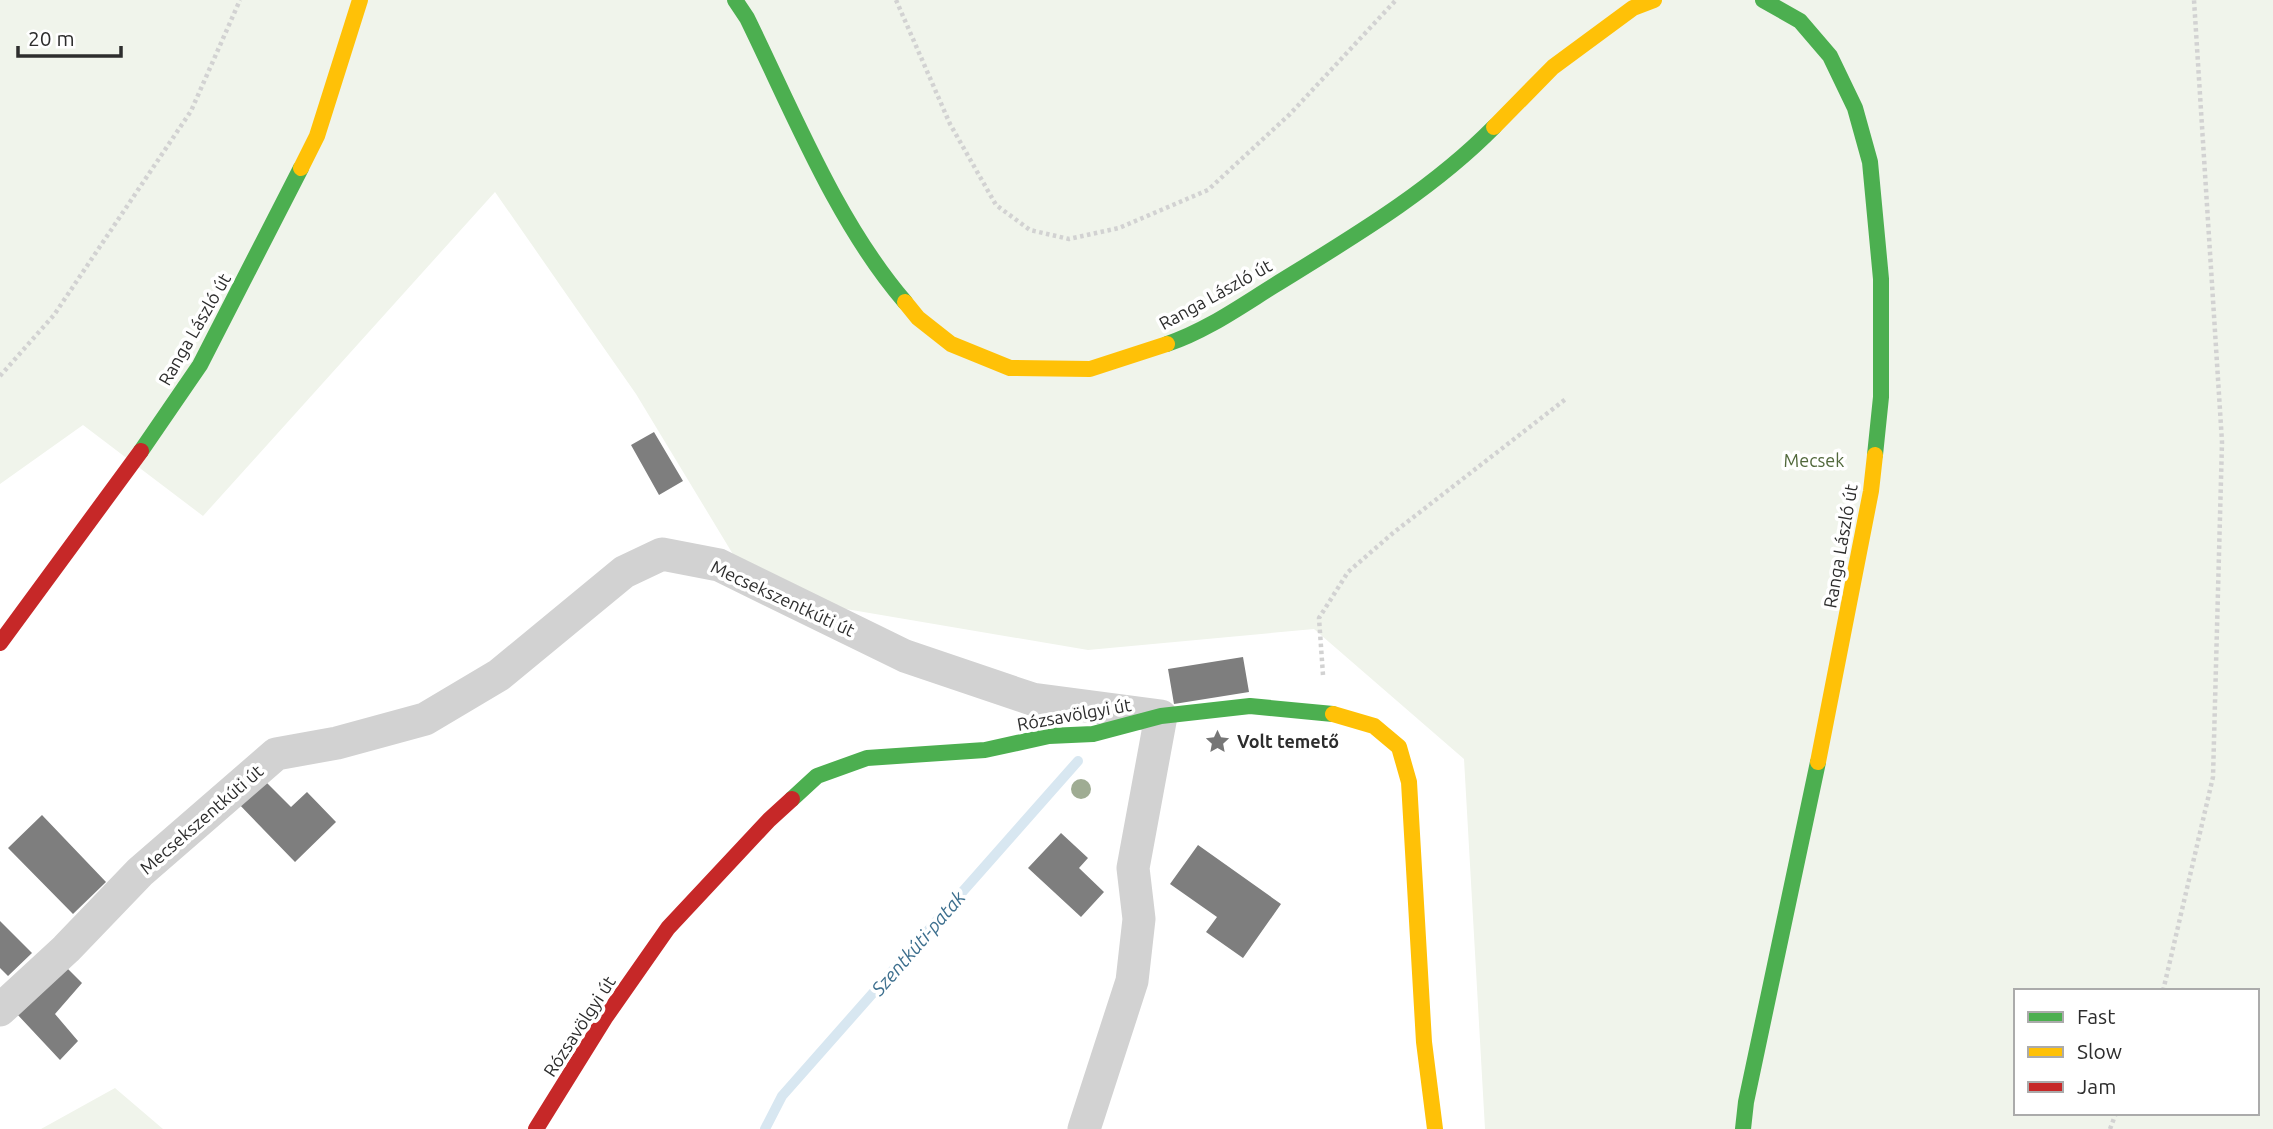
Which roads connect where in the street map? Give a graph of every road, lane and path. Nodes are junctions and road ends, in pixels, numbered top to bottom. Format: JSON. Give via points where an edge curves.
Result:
{"nodes":[{"id":1,"x":240,"y":0,"type":"edge"},
{"id":2,"x":360,"y":0,"type":"edge"},
{"id":3,"x":735,"y":0,"type":"edge"},
{"id":4,"x":896,"y":0,"type":"edge"},
{"id":5,"x":1396,"y":0,"type":"edge"},
{"id":6,"x":1654,"y":0,"type":"edge"},
{"id":7,"x":1763,"y":0,"type":"edge"},
{"id":8,"x":2194,"y":0,"type":"edge"},
{"id":9,"x":0,"y":376,"type":"edge"},
{"id":10,"x":1567,"y":398,"type":"dead end"},
{"id":11,"x":0,"y":643,"type":"edge"},
{"id":12,"x":1325,"y":712,"type":"junction"},
{"id":13,"x":1161,"y":716,"type":"junction"},
{"id":14,"x":2163,"y":989,"type":"edge"},
{"id":15,"x":0,"y":1010,"type":"edge"},
{"id":16,"x":536,"y":1129,"type":"edge"},
{"id":17,"x":1084,"y":1129,"type":"edge"},
{"id":18,"x":1435,"y":1129,"type":"edge"},
{"id":19,"x":1743,"y":1129,"type":"edge"}],
"edges":[{"from":1,"to":9,"type":"path","via":[[191,111],[54,315]]},
{"from":2,"to":11,"type":"main road","name":"Ranga László út","via":[[317,136],[200,365]]},
{"from":3,"to":6,"type":"main road","name":"Ranga László út","via":[[843,213],[884,279],[918,318],[951,344],[1010,368],[1061,369],[1090,369],[1173,342],[1340,245],[1408,199],[1482,139],[1553,67],[1633,8]]},
{"from":4,"to":5,"type":"path","via":[[950,124],[996,205],[1030,230],[1069,239],[1119,228],[1208,190],[1290,114]]},
{"from":7,"to":19,"type":"main road","name":"Ranga László út","via":[[1800,21],[1830,56],[1855,108],[1870,162],[1881,279],[1881,397],[1866,518]]},
{"from":8,"to":14,"type":"path","via":[[2222,442],[2213,777]]},
{"from":10,"to":12,"type":"path","via":[[1348,572],[1319,618]]},
{"from":12,"to":13,"type":"main road","name":"Rózsavölgyi út","via":[[1250,706]]},
{"from":12,"to":18,"type":"main road","name":"Rózsavölgyi út","via":[[1374,726],[1399,747],[1409,782],[1424,1042]]},
{"from":13,"to":15,"type":"street","name":"Mecsekszentkúti út","via":[[1032,699],[905,656],[719,565],[662,554],[624,572],[499,675],[425,719],[276,754],[140,872]]},
{"from":13,"to":16,"type":"main road","name":"Rózsavölgyi út","via":[[1093,734],[1049,736],[985,750],[867,758],[817,776],[668,928]]},
{"from":13,"to":17,"type":"street","via":[[1133,868],[1139,919],[1132,981]]}]}
